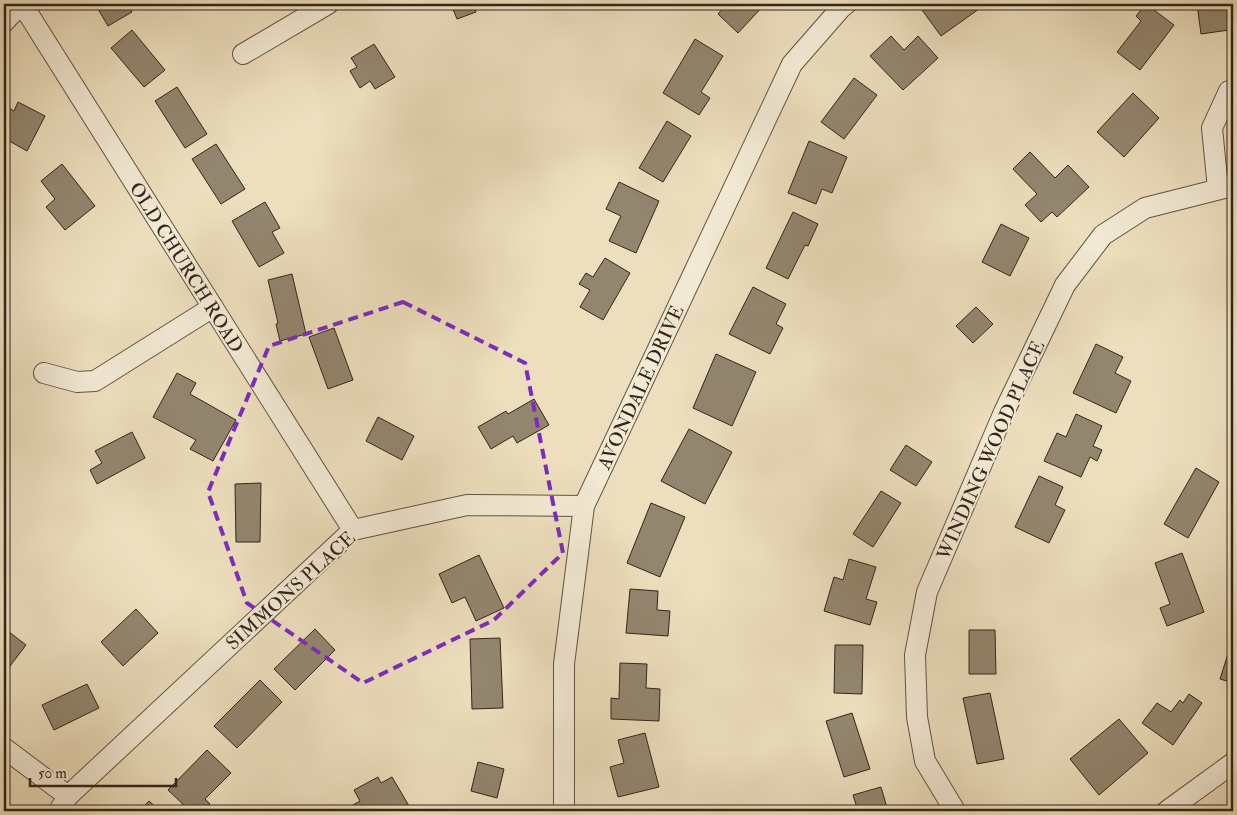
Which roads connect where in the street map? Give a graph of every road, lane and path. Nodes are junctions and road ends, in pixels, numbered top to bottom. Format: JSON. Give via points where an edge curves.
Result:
{"nodes":[{"id":1,"x":22,"y":4,"type":"edge"},
{"id":2,"x":328,"y":4,"type":"edge"},
{"id":3,"x":846,"y":4,"type":"edge"},
{"id":4,"x":4,"y":22,"type":"edge"},
{"id":5,"x":243,"y":54,"type":"dead end"},
{"id":6,"x":1229,"y":91,"type":"dead end"},
{"id":7,"x":1226,"y":189,"type":"edge"},
{"id":8,"x":213,"y":307,"type":"junction"},
{"id":9,"x":44,"y":373,"type":"dead end"},
{"id":10,"x":584,"y":506,"type":"junction"},
{"id":11,"x":353,"y":530,"type":"junction"},
{"id":12,"x":4,"y":748,"type":"edge"},
{"id":13,"x":1233,"y":763,"type":"edge"},
{"id":14,"x":63,"y":804,"type":"edge"},
{"id":15,"x":564,"y":811,"type":"edge"},
{"id":16,"x":955,"y":811,"type":"edge"},
{"id":17,"x":1167,"y":811,"type":"edge"}],
"edges":[{"from":1,"to":4,"type":"street"},
{"from":1,"to":8,"type":"street","name":"OLD CHURCH ROAD"},
{"from":2,"to":5,"type":"street"},
{"from":3,"to":10,"type":"street","name":"AVONDALE DRIVE","via":[[792,64]]},
{"from":6,"to":7,"type":"street","via":[[1212,128]]},
{"from":7,"to":16,"type":"street","name":"WINDING WOOD PLACE","via":[[1145,208],[1103,235],[1065,285],[1004,412],[927,592],[916,655],[917,717],[924,761]]},
{"from":8,"to":9,"type":"street","via":[[95,380],[77,382]]},
{"from":8,"to":11,"type":"street","name":"OLD CHURCH ROAD"},
{"from":10,"to":11,"type":"street","name":"SIMMONS PLACE","via":[[467,505]]},
{"from":10,"to":15,"type":"street","name":"AVONDALE DRIVE","via":[[564,664]]},
{"from":11,"to":14,"type":"street","name":"SIMMONS PLACE"},
{"from":12,"to":14,"type":"street"},
{"from":13,"to":17,"type":"street"}]}
